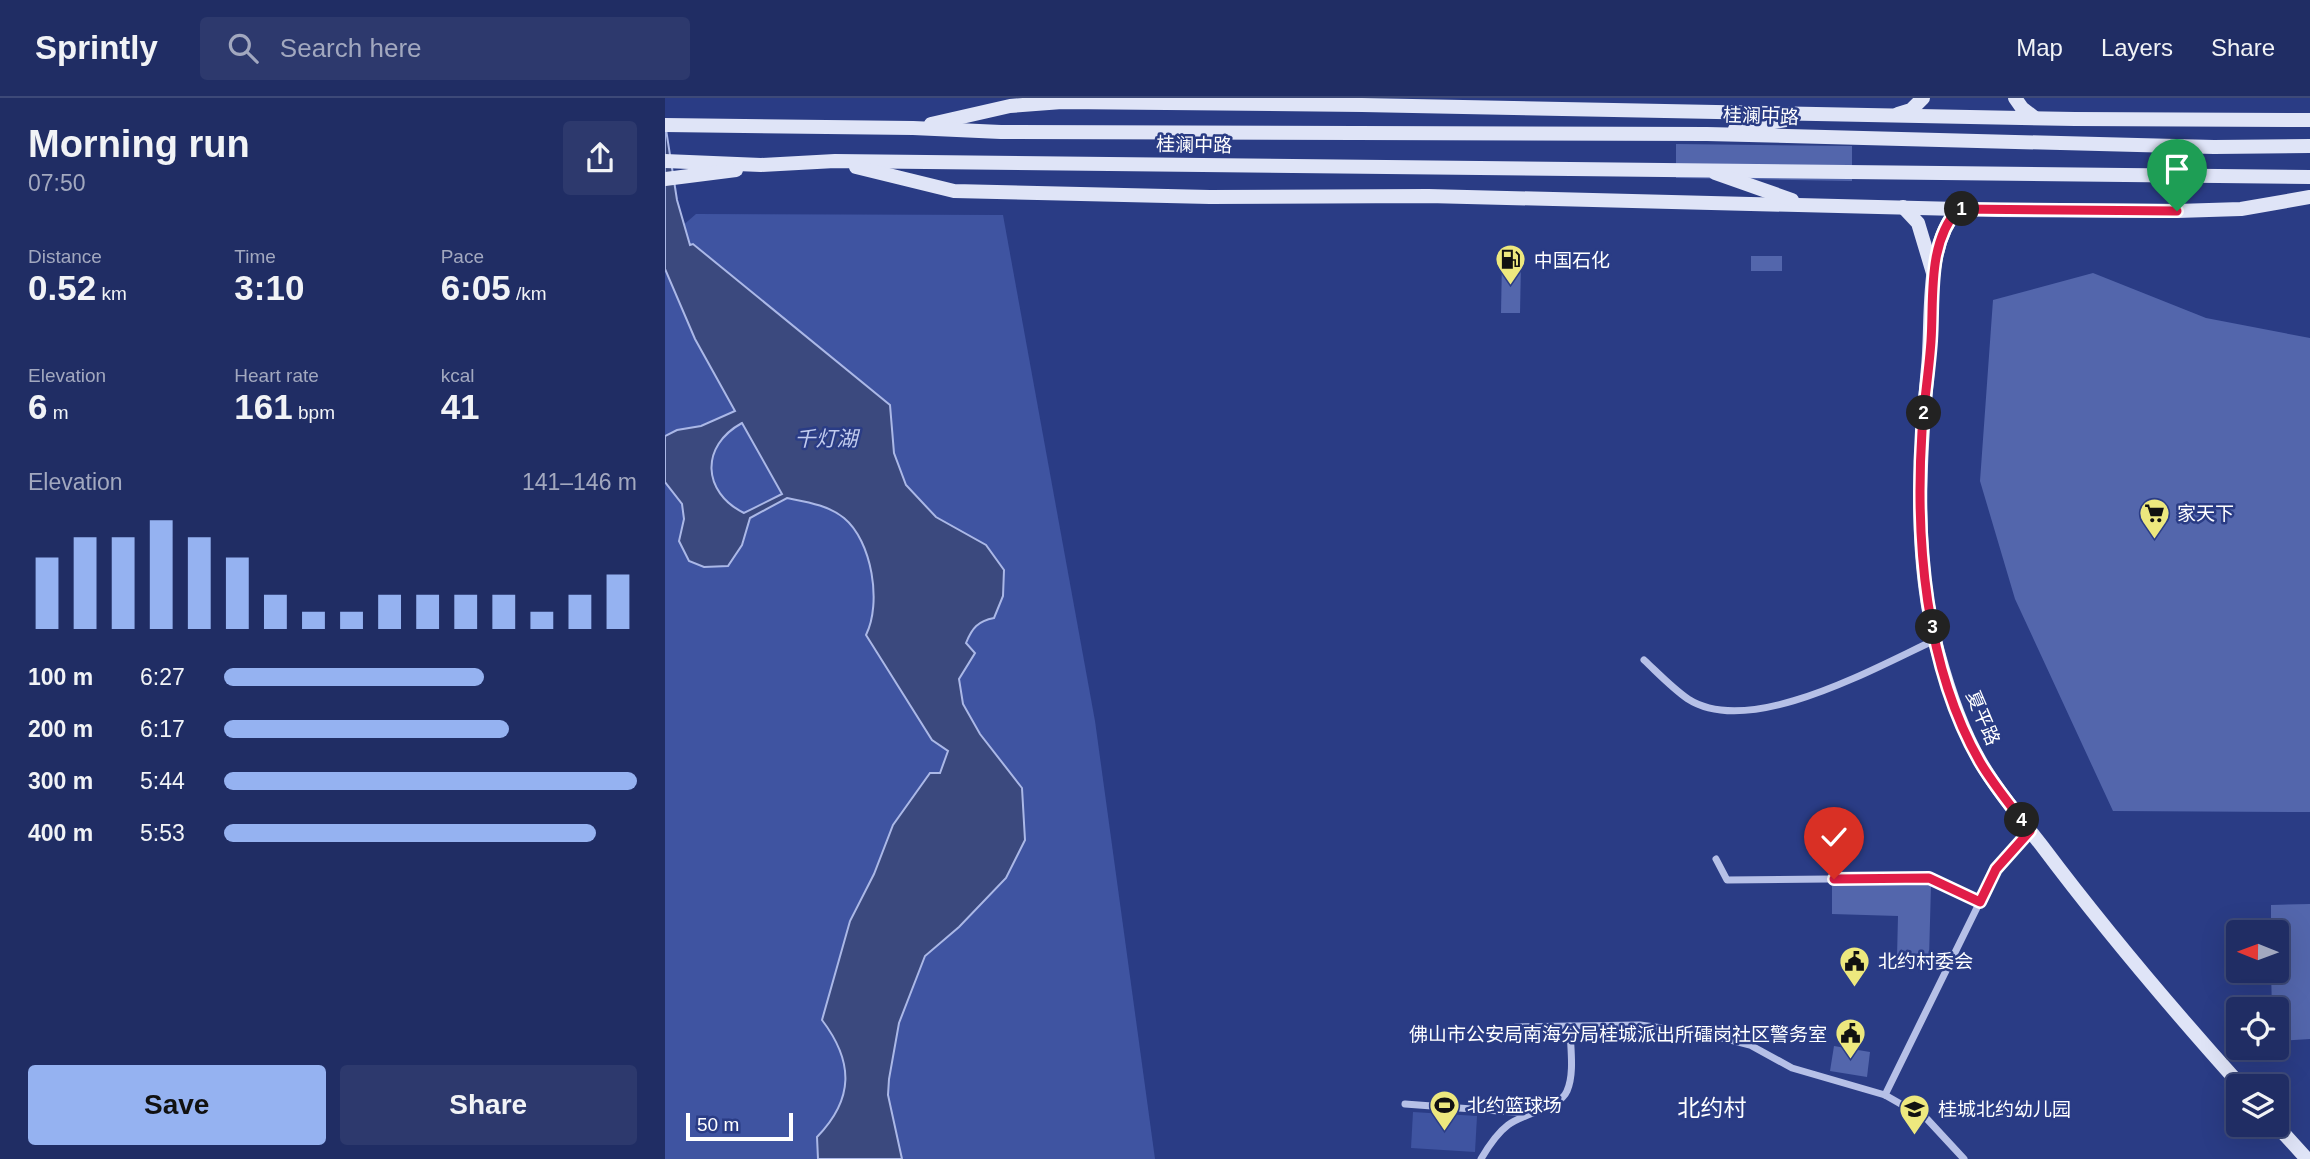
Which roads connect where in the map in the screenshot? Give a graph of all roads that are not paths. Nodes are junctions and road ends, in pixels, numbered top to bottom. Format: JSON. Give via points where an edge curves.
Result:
{"nodes":[{"id":1,"x":1923,"y":98,"type":"edge"},
{"id":2,"x":2015,"y":98,"type":"edge"},
{"id":3,"x":1820,"y":114,"type":"junction"},
{"id":4,"x":1894,"y":115,"type":"junction"},
{"id":5,"x":2035,"y":118,"type":"junction"},
{"id":6,"x":2310,"y":120,"type":"edge"},
{"id":7,"x":665,"y":125,"type":"edge"},
{"id":8,"x":913,"y":128,"type":"junction"},
{"id":9,"x":1707,"y":134,"type":"junction"},
{"id":10,"x":2310,"y":146,"type":"edge"},
{"id":11,"x":835,"y":161,"type":"junction"},
{"id":12,"x":669,"y":162,"type":"edge"},
{"id":13,"x":761,"y":165,"type":"junction"},
{"id":14,"x":1704,"y":169,"type":"junction"},
{"id":15,"x":2310,"y":177,"type":"edge"},
{"id":16,"x":665,"y":179,"type":"edge"},
{"id":17,"x":2310,"y":197,"type":"edge"},
{"id":18,"x":1805,"y":204,"type":"junction"},
{"id":19,"x":1903,"y":207,"type":"junction"},
{"id":20,"x":1958,"y":209,"type":"junction"},
{"id":21,"x":1933,"y":274,"type":"junction"},
{"id":22,"x":1935,"y":640,"type":"junction"},
{"id":23,"x":1644,"y":660,"type":"dead end"},
{"id":24,"x":2030,"y":831,"type":"junction"},
{"id":25,"x":1716,"y":859,"type":"dead end"},
{"id":26,"x":1980,"y":902,"type":"junction"},
{"id":27,"x":1570,"y":1026,"type":"junction"},
{"id":28,"x":1515,"y":1027,"type":"dead end"},
{"id":29,"x":2231,"y":1074,"type":"edge"},
{"id":30,"x":1885,"y":1094,"type":"junction"},
{"id":31,"x":1405,"y":1104,"type":"dead end"},
{"id":32,"x":1529,"y":1113,"type":"junction"},
{"id":33,"x":2287,"y":1137,"type":"edge"},
{"id":34,"x":1481,"y":1159,"type":"edge"},
{"id":35,"x":1964,"y":1159,"type":"edge"},
{"id":36,"x":2307,"y":1159,"type":"edge"}],
"edges":[{"from":1,"to":4,"type":"main road","via":[[1911,110]]},
{"from":2,"to":5,"type":"main road"},
{"from":3,"to":4,"type":"main road"},
{"from":3,"to":8,"type":"main road","via":[[1062,102],[1010,106]]},
{"from":3,"to":9,"type":"main road"},
{"from":4,"to":5,"type":"main road"},
{"from":5,"to":6,"type":"main road"},
{"from":7,"to":8,"type":"main road","name":"桂澜中路"},
{"from":8,"to":9,"type":"main road","name":"桂澜中路"},
{"from":9,"to":10,"type":"main road","name":"桂澜中路"},
{"from":11,"to":13,"type":"main road","name":"桂澜中路"},
{"from":11,"to":14,"type":"main road","name":"桂澜中路"},
{"from":11,"to":18,"type":"main road","via":[[954,191]]},
{"from":12,"to":13,"type":"main road","name":"桂澜中路"},
{"from":13,"to":16,"type":"main road"},
{"from":14,"to":15,"type":"main road","name":"桂澜中路"},
{"from":14,"to":18,"type":"main road"},
{"from":17,"to":20,"type":"main road","via":[[2241,209]]},
{"from":18,"to":19,"type":"main road"},
{"from":19,"to":20,"type":"main road"},
{"from":19,"to":21,"type":"main road","name":"夏平路","via":[[1918,223]]},
{"from":20,"to":21,"type":"main road","name":"夏平路","via":[[1946,225]]},
{"from":21,"to":22,"type":"main road","name":"夏平路","via":[[1921,498],[1923,561]]},
{"from":22,"to":23,"type":"street","via":[[1805,699],[1761,708],[1717,710],[1689,700]]},
{"from":22,"to":24,"type":"main road","name":"夏平路","via":[[1980,761]]},
{"from":24,"to":26,"type":"street","via":[[1996,869]]},
{"from":24,"to":29,"type":"main road","name":"夏平路","via":[[2092,914]]},
{"from":25,"to":26,"type":"street","via":[[1727,880],[1929,878]]},
{"from":26,"to":30,"type":"street"},
{"from":27,"to":28,"type":"street"},
{"from":27,"to":30,"type":"street","via":[[1640,1026],[1707,1034],[1750,1045],[1792,1068]]},
{"from":27,"to":32,"type":"street","via":[[1566,1094],[1553,1105]]},
{"from":30,"to":35,"type":"street","via":[[1927,1119]]},
{"from":31,"to":32,"type":"street"},
{"from":32,"to":34,"type":"street","via":[[1507,1126]]},
{"from":33,"to":36,"type":"main road"}]}
